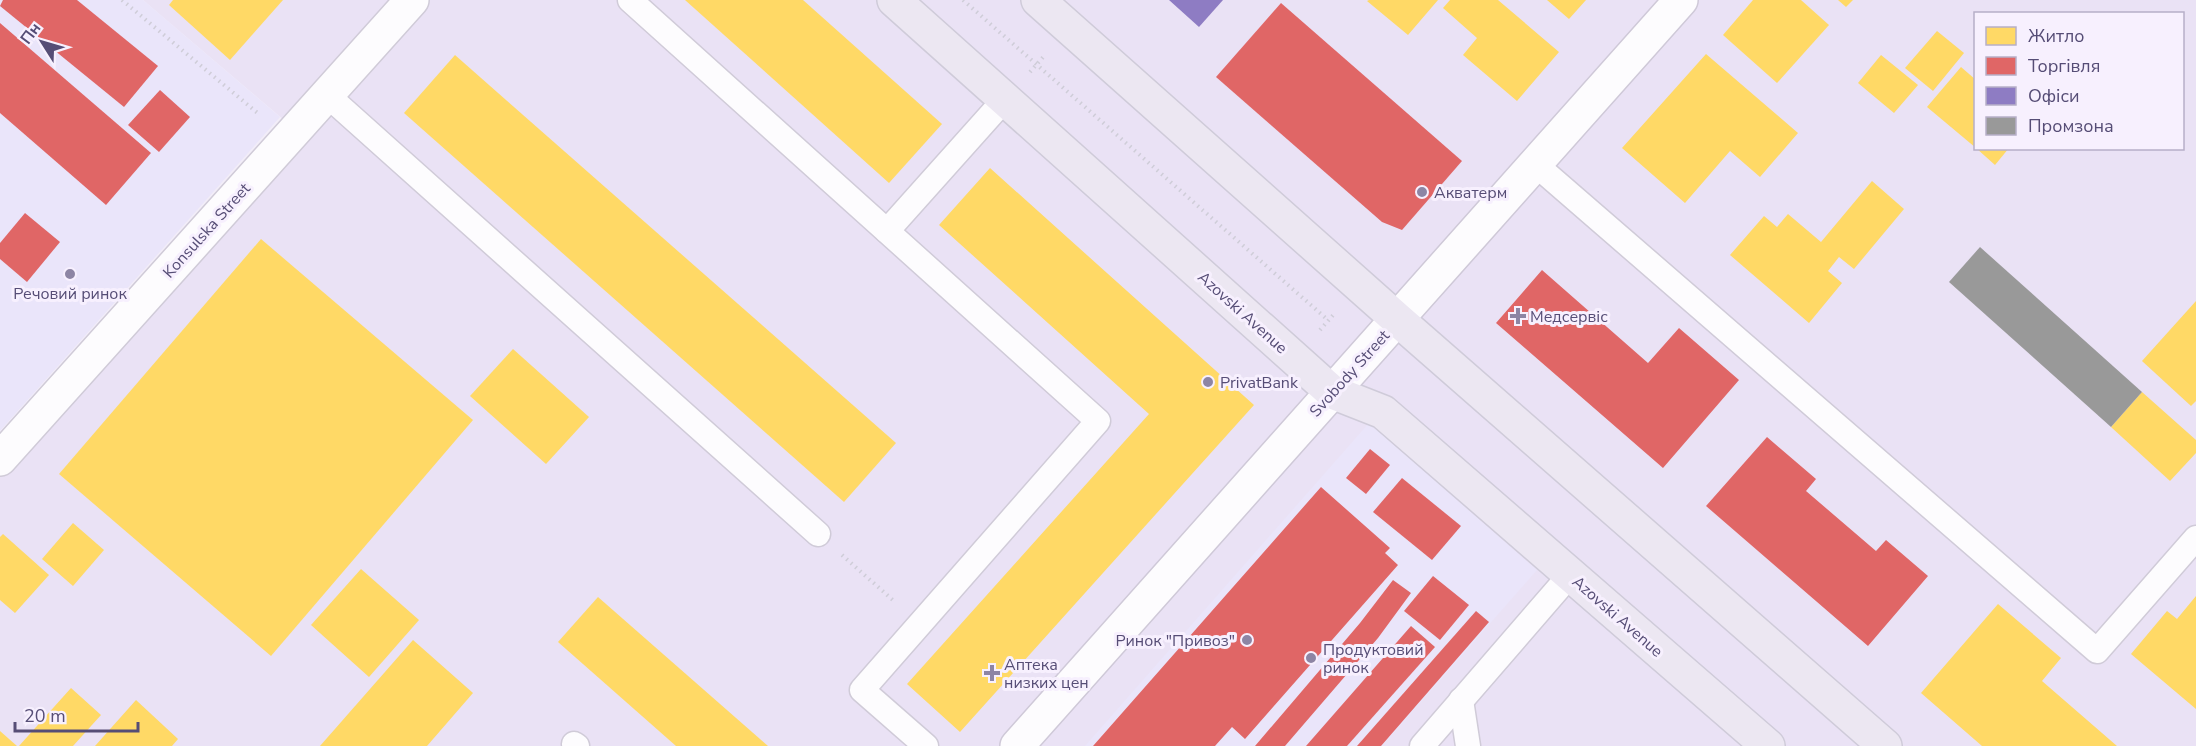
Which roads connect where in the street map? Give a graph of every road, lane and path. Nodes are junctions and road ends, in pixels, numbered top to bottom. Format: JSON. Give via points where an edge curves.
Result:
{"nodes":[{"id":1,"x":122,"y":0,"type":"edge"},
{"id":2,"x":412,"y":0,"type":"edge"},
{"id":3,"x":630,"y":0,"type":"edge"},
{"id":4,"x":894,"y":0,"type":"edge"},
{"id":5,"x":963,"y":0,"type":"edge"},
{"id":6,"x":1038,"y":0,"type":"edge"},
{"id":7,"x":1681,"y":0,"type":"edge"},
{"id":8,"x":1069,"y":28,"type":"junction"},
{"id":9,"x":1035,"y":65,"type":"junction"},
{"id":10,"x":327,"y":94,"type":"junction"},
{"id":11,"x":1005,"y":99,"type":"junction"},
{"id":12,"x":288,"y":138,"type":"junction"},
{"id":13,"x":1535,"y":164,"type":"junction"},
{"id":14,"x":887,"y":231,"type":"junction"},
{"id":15,"x":1359,"y":286,"type":"junction"},
{"id":16,"x":1396,"y":319,"type":"junction"},
{"id":17,"x":1328,"y":320,"type":"junction"},
{"id":18,"x":1295,"y":359,"type":"junction"},
{"id":19,"x":1332,"y":392,"type":"junction"},
{"id":20,"x":0,"y":459,"type":"edge"},
{"id":21,"x":818,"y":534,"type":"joint"},
{"id":22,"x":2196,"y":538,"type":"edge"},
{"id":23,"x":1570,"y":575,"type":"junction"},
{"id":24,"x":921,"y":624,"type":"junction"},
{"id":25,"x":1461,"y":700,"type":"junction"},
{"id":26,"x":926,"y":746,"type":"edge"},
{"id":27,"x":1017,"y":746,"type":"edge"},
{"id":28,"x":1422,"y":746,"type":"edge"},
{"id":29,"x":1468,"y":746,"type":"edge"},
{"id":30,"x":1768,"y":746,"type":"edge"},
{"id":31,"x":1885,"y":746,"type":"edge"}],
"edges":[{"from":1,"to":12,"type":"path"},
{"from":2,"to":10,"type":"main road","name":"Konsulska Street"},
{"from":3,"to":14,"type":"lane"},
{"from":4,"to":11,"type":"main road","name":"Azovski Avenue"},
{"from":5,"to":9,"type":"path"},
{"from":6,"to":8,"type":"main road"},
{"from":7,"to":13,"type":"main road","name":"Svobody Street"},
{"from":8,"to":9,"type":"path"},
{"from":8,"to":15,"type":"main road"},
{"from":9,"to":11,"type":"path"},
{"from":9,"to":17,"type":"path"},
{"from":10,"to":12,"type":"main road","name":"Konsulska Street"},
{"from":10,"to":21,"type":"lane"},
{"from":11,"to":14,"type":"lane"},
{"from":11,"to":18,"type":"main road","name":"Azovski Avenue"},
{"from":12,"to":20,"type":"main road","name":"Konsulska Street"},
{"from":13,"to":16,"type":"main road","name":"Svobody Street"},
{"from":13,"to":22,"type":"lane","via":[[2097,651]]},
{"from":14,"to":24,"type":"lane","via":[[1098,421]]},
{"from":15,"to":16,"type":"main road"},
{"from":15,"to":17,"type":"path"},
{"from":16,"to":19,"type":"main road","name":"Svobody Street"},
{"from":16,"to":31,"type":"main road"},
{"from":17,"to":18,"type":"path"},
{"from":18,"to":19,"type":"main road","name":"Azovski Avenue"},
{"from":19,"to":23,"type":"main road","name":"Azovski Avenue","via":[[1383,412]]},
{"from":19,"to":27,"type":"main road","name":"Svobody Street"},
{"from":21,"to":24,"type":"path"},
{"from":23,"to":25,"type":"lane"},
{"from":23,"to":30,"type":"main road","name":"Azovski Avenue"},
{"from":24,"to":26,"type":"lane","via":[[862,690]]},
{"from":25,"to":28,"type":"lane"},
{"from":25,"to":29,"type":"lane"}]}
